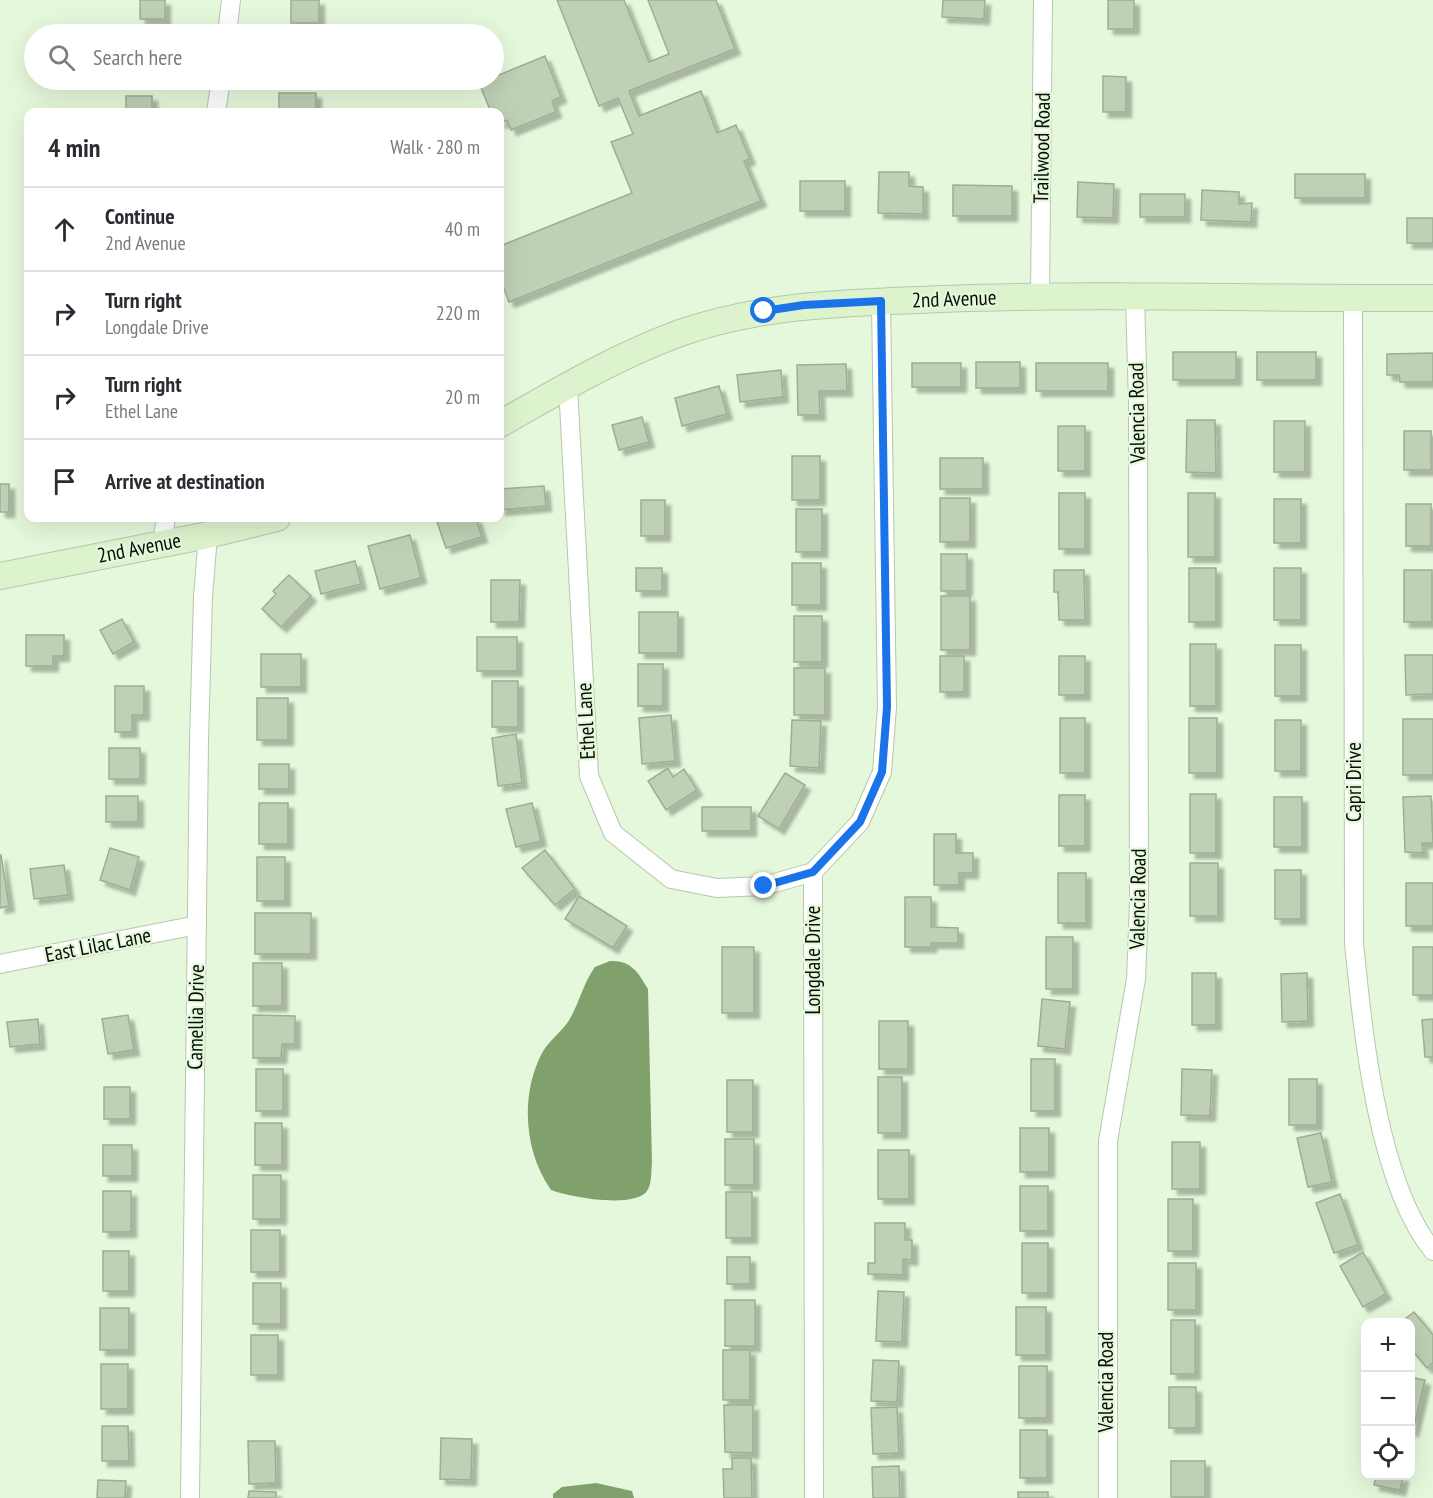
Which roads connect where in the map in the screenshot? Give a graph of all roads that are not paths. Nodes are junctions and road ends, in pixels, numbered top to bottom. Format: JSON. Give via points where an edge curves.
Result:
{"nodes":[{"id":1,"x":231,"y":0,"type":"edge"},
{"id":2,"x":1044,"y":0,"type":"edge"},
{"id":3,"x":227,"y":24,"type":"edge"},
{"id":4,"x":219,"y":90,"type":"edge"},
{"id":5,"x":217,"y":108,"type":"edge"},
{"id":6,"x":1040,"y":296,"type":"junction"},
{"id":7,"x":1135,"y":297,"type":"junction"},
{"id":8,"x":1353,"y":298,"type":"junction"},
{"id":9,"x":1433,"y":298,"type":"edge"},
{"id":10,"x":881,"y":301,"type":"junction"},
{"id":11,"x":568,"y":386,"type":"junction"},
{"id":12,"x":504,"y":422,"type":"edge"},
{"id":13,"x":165,"y":522,"type":"edge"},
{"id":14,"x":261,"y":522,"type":"edge"},
{"id":15,"x":208,"y":535,"type":"junction"},
{"id":16,"x":162,"y":543,"type":"junction"},
{"id":17,"x":0,"y":576,"type":"edge"},
{"id":18,"x":813,"y":872,"type":"junction"},
{"id":19,"x":197,"y":925,"type":"junction"},
{"id":20,"x":0,"y":964,"type":"edge"},
{"id":21,"x":1433,"y":1251,"type":"edge"},
{"id":22,"x":190,"y":1498,"type":"edge"},
{"id":23,"x":814,"y":1498,"type":"edge"},
{"id":24,"x":1108,"y":1498,"type":"edge"}],
"edges":[{"from":1,"to":3,"type":"street"},
{"from":2,"to":6,"type":"street","name":"Trailwood Road"},
{"from":4,"to":5,"type":"street"},
{"from":6,"to":7,"type":"street","name":"2nd Avenue"},
{"from":6,"to":10,"type":"street","name":"2nd Avenue"},
{"from":7,"to":8,"type":"street","name":"2nd Avenue"},
{"from":7,"to":24,"type":"street","name":"Valencia Road","via":[[1139,903],[1136,979],[1108,1141]]},
{"from":8,"to":9,"type":"street","name":"2nd Avenue"},
{"from":8,"to":21,"type":"street","name":"Capri Drive","via":[[1354,943],[1362,1018],[1386,1152],[1418,1233]]},
{"from":10,"to":11,"type":"street","name":"2nd Avenue","via":[[804,305],[715,323],[644,348]]},
{"from":10,"to":18,"type":"street","via":[[887,707],[882,772],[860,822]]},
{"from":11,"to":12,"type":"street","name":"2nd Avenue"},
{"from":11,"to":18,"type":"street","name":"Ethel Lane","via":[[589,776],[613,833],[671,879],[717,888],[764,886]]},
{"from":13,"to":16,"type":"street"},
{"from":14,"to":15,"type":"street","name":"2nd Avenue"},
{"from":15,"to":16,"type":"street","name":"2nd Avenue"},
{"from":15,"to":19,"type":"street","name":"Camellia Drive","via":[[203,597]]},
{"from":16,"to":17,"type":"street","name":"2nd Avenue"},
{"from":18,"to":23,"type":"street","name":"Longdale Drive"},
{"from":19,"to":20,"type":"street","name":"East Lilac Lane"},
{"from":19,"to":22,"type":"street","name":"Camellia Drive"}]}
